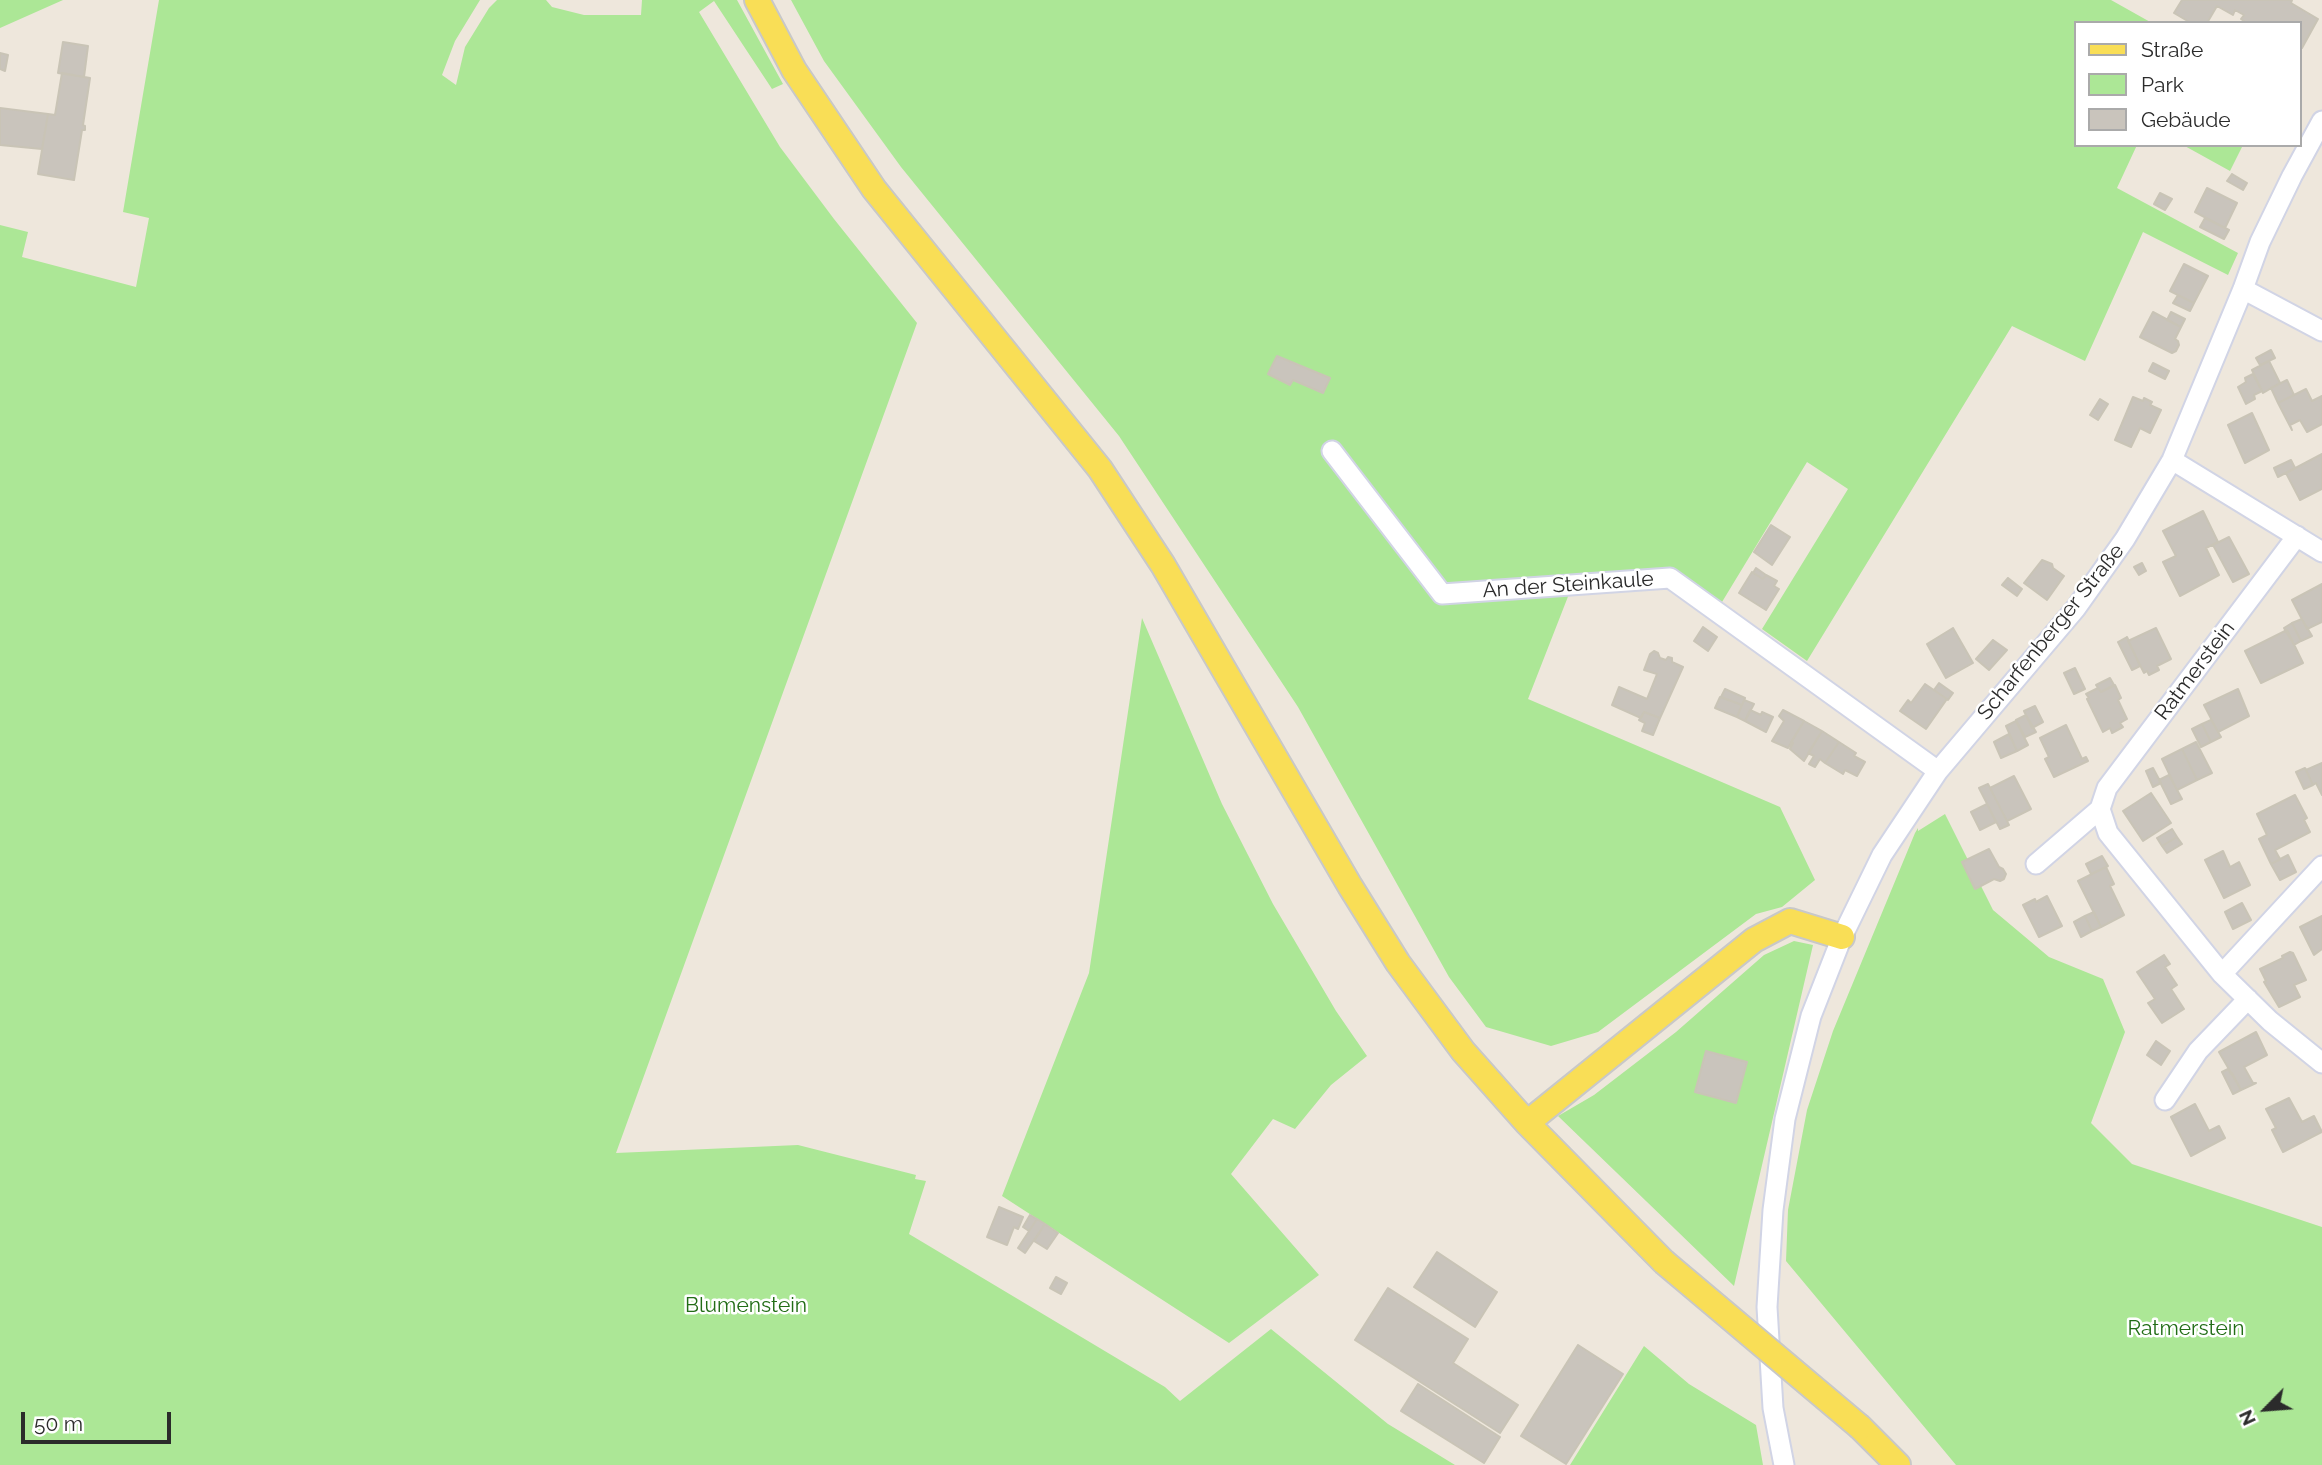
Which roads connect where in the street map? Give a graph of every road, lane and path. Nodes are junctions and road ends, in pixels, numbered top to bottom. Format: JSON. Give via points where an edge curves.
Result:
{"nodes":[{"id":1,"x":757,"y":0,"type":"edge"},
{"id":2,"x":2322,"y":121,"type":"edge"},
{"id":3,"x":2243,"y":289,"type":"junction"},
{"id":4,"x":2322,"y":331,"type":"edge"},
{"id":5,"x":1332,"y":451,"type":"dead end"},
{"id":6,"x":2172,"y":460,"type":"junction"},
{"id":7,"x":2297,"y":536,"type":"junction"},
{"id":8,"x":2322,"y":552,"type":"edge"},
{"id":9,"x":1938,"y":771,"type":"junction"},
{"id":10,"x":2100,"y":809,"type":"junction"},
{"id":11,"x":2036,"y":864,"type":"dead end"},
{"id":12,"x":2322,"y":866,"type":"edge"},
{"id":13,"x":1842,"y":937,"type":"junction"},
{"id":14,"x":2222,"y":974,"type":"junction"},
{"id":15,"x":2248,"y":999,"type":"junction"},
{"id":16,"x":2322,"y":1063,"type":"edge"},
{"id":17,"x":2165,"y":1100,"type":"dead end"},
{"id":18,"x":1527,"y":1123,"type":"junction"},
{"id":19,"x":1784,"y":1465,"type":"edge"},
{"id":20,"x":1898,"y":1465,"type":"edge"}],
"edges":[{"from":1,"to":18,"type":"main road","via":[[794,69],[874,189],[1100,469],[1163,565],[1398,963],[1463,1051]]},
{"from":2,"to":3,"type":"street","name":"Scharfenberger Straße","via":[[2260,242]]},
{"from":3,"to":4,"type":"street"},
{"from":3,"to":6,"type":"street","name":"Scharfenberger Straße"},
{"from":5,"to":9,"type":"street","name":"An der Steinkaule","via":[[1442,594],[1670,578]]},
{"from":6,"to":7,"type":"street"},
{"from":6,"to":9,"type":"street","name":"Scharfenberger Straße","via":[[2125,539],[2076,607]]},
{"from":7,"to":8,"type":"street"},
{"from":7,"to":10,"type":"street","name":"Ratmerstein","via":[[2107,788]]},
{"from":9,"to":13,"type":"street","name":"Scharfenberger Straße","via":[[1882,855]]},
{"from":10,"to":11,"type":"street","name":"Ratmerstein"},
{"from":10,"to":14,"type":"street","via":[[2108,834]]},
{"from":12,"to":14,"type":"street"},
{"from":13,"to":18,"type":"main road","via":[[1790,921],[1754,940]]},
{"from":13,"to":19,"type":"street","name":"Scharfenberger Straße","via":[[1811,1016],[1784,1119],[1773,1210],[1767,1307],[1773,1408]]},
{"from":14,"to":15,"type":"street"},
{"from":15,"to":16,"type":"street"},
{"from":15,"to":17,"type":"street","via":[[2198,1051]]},
{"from":18,"to":20,"type":"main road","bridge":true,"via":[[1664,1262],[1860,1427]]}]}
